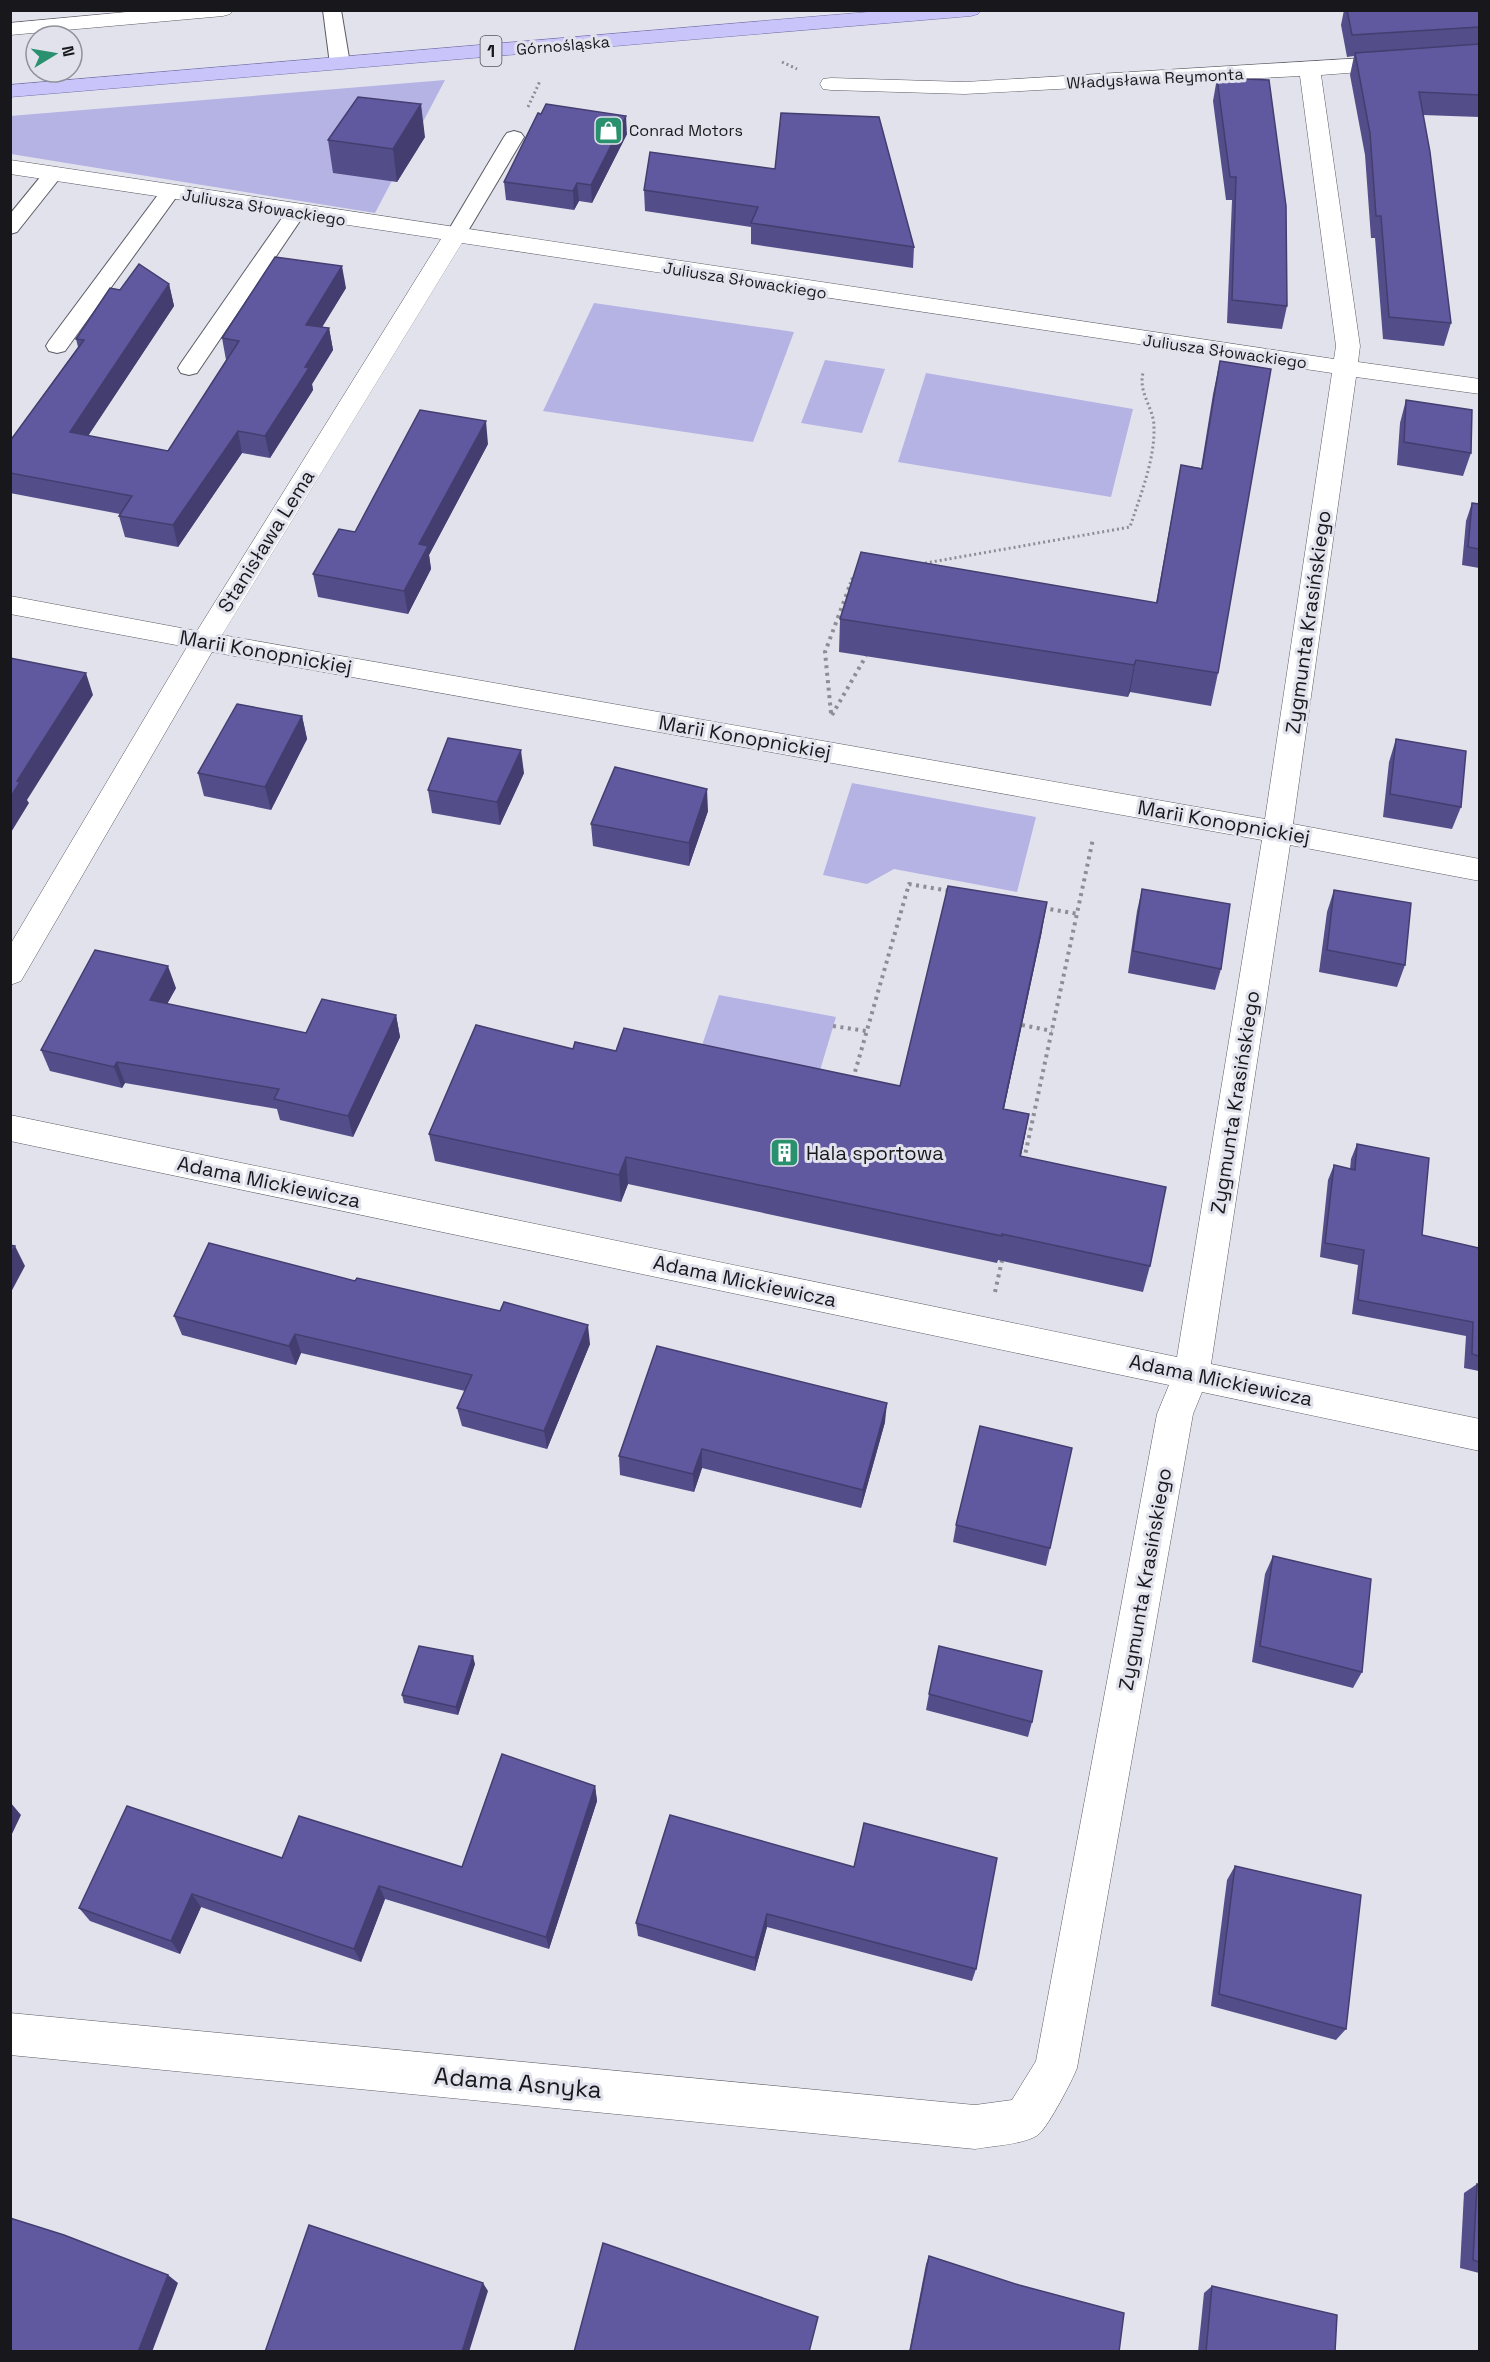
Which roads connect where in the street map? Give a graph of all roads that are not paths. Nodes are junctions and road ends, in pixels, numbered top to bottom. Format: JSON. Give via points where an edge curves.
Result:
{"nodes":[{"id":1,"x":223,"y":10,"type":"edge"},
{"id":2,"x":332,"y":10,"type":"edge"},
{"id":3,"x":971,"y":10,"type":"edge"},
{"id":4,"x":135,"y":14,"type":"edge"},
{"id":5,"x":10,"y":29,"type":"edge"},
{"id":6,"x":359,"y":40,"type":"dead end"},
{"id":7,"x":337,"y":42,"type":"junction"},
{"id":8,"x":314,"y":44,"type":"dead end"},
{"id":9,"x":1479,"y":57,"type":"edge"},
{"id":10,"x":340,"y":64,"type":"junction"},
{"id":11,"x":1310,"y":69,"type":"junction"},
{"id":12,"x":831,"y":84,"type":"road end"},
{"id":13,"x":10,"y":91,"type":"edge"},
{"id":14,"x":514,"y":137,"type":"road end"},
{"id":15,"x":10,"y":167,"type":"edge"},
{"id":16,"x":53,"y":174,"type":"junction"},
{"id":17,"x":170,"y":192,"type":"junction"},
{"id":18,"x":296,"y":212,"type":"junction"},
{"id":19,"x":10,"y":228,"type":"edge"},
{"id":20,"x":455,"y":237,"type":"junction"},
{"id":21,"x":57,"y":346,"type":"dead end"},
{"id":22,"x":1345,"y":366,"type":"junction"},
{"id":23,"x":189,"y":368,"type":"dead end"},
{"id":24,"x":1479,"y":387,"type":"edge"},
{"id":25,"x":10,"y":605,"type":"edge"},
{"id":26,"x":204,"y":642,"type":"junction"},
{"id":27,"x":1278,"y":831,"type":"junction"},
{"id":28,"x":1479,"y":870,"type":"edge"},
{"id":29,"x":10,"y":973,"type":"edge"},
{"id":30,"x":10,"y":1128,"type":"edge"},
{"id":31,"x":1192,"y":1373,"type":"junction"},
{"id":32,"x":1479,"y":1435,"type":"edge"},
{"id":33,"x":10,"y":2034,"type":"edge"},
{"id":34,"x":1024,"y":2120,"type":"joint"}],
"edges":[{"from":1,"to":4,"type":"street"},
{"from":2,"to":7,"type":"lane"},
{"from":3,"to":10,"type":"main road","name":"Górnośląska","number":"1"},
{"from":4,"to":5,"type":"street"},
{"from":6,"to":7,"type":"main road"},
{"from":7,"to":8,"type":"main road"},
{"from":7,"to":10,"type":"lane"},
{"from":9,"to":11,"type":"street","name":"Władysława Reymonta"},
{"from":10,"to":13,"type":"main road","name":"Górnośląska","number":"1"},
{"from":11,"to":12,"type":"street","name":"Władysława Reymonta","via":[[965,88]]},
{"from":11,"to":22,"type":"street","name":"Zygmunta Krasińskiego","via":[[1348,346]]},
{"from":14,"to":20,"type":"lane"},
{"from":15,"to":16,"type":"street","name":"Juliusza Słowackiego"},
{"from":16,"to":17,"type":"street","name":"Juliusza Słowackiego"},
{"from":16,"to":19,"type":"lane"},
{"from":17,"to":18,"type":"street","name":"Juliusza Słowackiego"},
{"from":17,"to":21,"type":"lane"},
{"from":18,"to":20,"type":"street","name":"Juliusza Słowackiego"},
{"from":18,"to":23,"type":"lane"},
{"from":20,"to":22,"type":"street","name":"Juliusza Słowackiego","via":[[1290,362]]},
{"from":20,"to":26,"type":"street","name":"Stanisława Lema"},
{"from":22,"to":24,"type":"street","name":"Juliusza Słowackiego"},
{"from":22,"to":27,"type":"street","name":"Zygmunta Krasińskiego"},
{"from":25,"to":26,"type":"street","name":"Marii Konopnickiej"},
{"from":26,"to":27,"type":"street","name":"Marii Konopnickiej"},
{"from":26,"to":29,"type":"street","name":"Stanisława Lema"},
{"from":27,"to":28,"type":"street","name":"Marii Konopnickiej"},
{"from":27,"to":31,"type":"street","name":"Zygmunta Krasińskiego"},
{"from":30,"to":31,"type":"street","name":"Adama Mickiewicza"},
{"from":31,"to":32,"type":"street","name":"Adama Mickiewicza"},
{"from":31,"to":34,"type":"street","name":"Zygmunta Krasińskiego","via":[[1175,1414],[1056,2068]]},
{"from":33,"to":34,"type":"street","name":"Adama Asnyka","via":[[975,2127]]}]}
